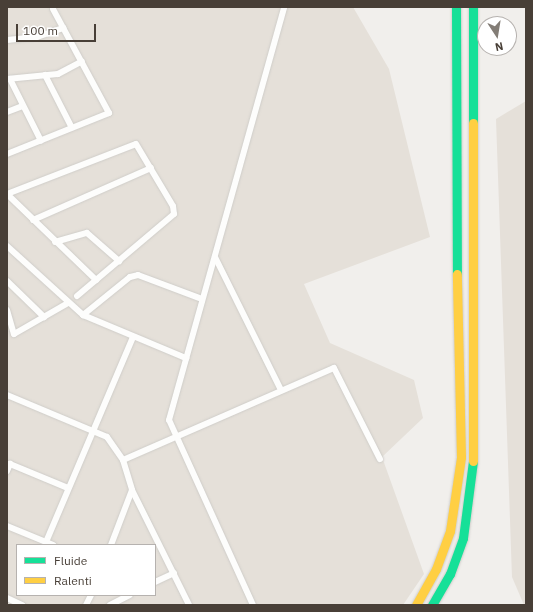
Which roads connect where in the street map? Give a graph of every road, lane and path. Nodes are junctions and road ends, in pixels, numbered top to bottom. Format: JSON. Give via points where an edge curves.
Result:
{"nodes":[{"id":1,"x":284,"y":7,"type":"edge"},
{"id":2,"x":456,"y":7,"type":"edge"},
{"id":3,"x":473,"y":7,"type":"edge"},
{"id":4,"x":53,"y":9,"type":"dead end"},
{"id":5,"x":63,"y":28,"type":"junction"},
{"id":6,"x":7,"y":40,"type":"edge"},
{"id":7,"x":82,"y":61,"type":"junction"},
{"id":8,"x":45,"y":75,"type":"junction"},
{"id":9,"x":9,"y":79,"type":"edge"},
{"id":10,"x":23,"y":106,"type":"junction"},
{"id":11,"x":7,"y":112,"type":"edge"},
{"id":12,"x":72,"y":128,"type":"junction"},
{"id":13,"x":41,"y":141,"type":"junction"},
{"id":14,"x":7,"y":154,"type":"edge"},
{"id":15,"x":151,"y":168,"type":"junction"},
{"id":16,"x":7,"y":194,"type":"edge"},
{"id":17,"x":33,"y":220,"type":"junction"},
{"id":18,"x":55,"y":242,"type":"junction"},
{"id":19,"x":7,"y":246,"type":"edge"},
{"id":20,"x":215,"y":257,"type":"junction"},
{"id":21,"x":119,"y":261,"type":"junction"},
{"id":22,"x":96,"y":280,"type":"junction"},
{"id":23,"x":7,"y":281,"type":"edge"},
{"id":24,"x":77,"y":296,"type":"dead end"},
{"id":25,"x":202,"y":299,"type":"junction"},
{"id":26,"x":68,"y":303,"type":"junction"},
{"id":27,"x":7,"y":310,"type":"edge"},
{"id":28,"x":83,"y":315,"type":"junction"},
{"id":29,"x":44,"y":317,"type":"junction"},
{"id":30,"x":133,"y":337,"type":"junction"},
{"id":31,"x":186,"y":358,"type":"junction"},
{"id":32,"x":282,"y":390,"type":"junction"},
{"id":33,"x":7,"y":395,"type":"edge"},
{"id":34,"x":95,"y":430,"type":"junction"},
{"id":35,"x":176,"y":439,"type":"junction"},
{"id":36,"x":380,"y":459,"type":"dead end"},
{"id":37,"x":123,"y":460,"type":"junction"},
{"id":38,"x":9,"y":464,"type":"edge"},
{"id":39,"x":7,"y":472,"type":"edge"},
{"id":40,"x":68,"y":488,"type":"junction"},
{"id":41,"x":132,"y":490,"type":"junction"},
{"id":42,"x":7,"y":526,"type":"edge"},
{"id":43,"x":46,"y":542,"type":"junction"},
{"id":44,"x":51,"y":544,"type":"edge"},
{"id":45,"x":112,"y":544,"type":"edge"},
{"id":46,"x":174,"y":573,"type":"junction"},
{"id":47,"x":156,"y":582,"type":"edge"},
{"id":48,"x":90,"y":596,"type":"edge"},
{"id":49,"x":128,"y":596,"type":"edge"},
{"id":50,"x":7,"y":598,"type":"edge"},
{"id":51,"x":22,"y":605,"type":"edge"},
{"id":52,"x":86,"y":605,"type":"edge"},
{"id":53,"x":110,"y":605,"type":"edge"},
{"id":54,"x":189,"y":605,"type":"edge"},
{"id":55,"x":253,"y":605,"type":"edge"},
{"id":56,"x":416,"y":605,"type":"edge"},
{"id":57,"x":432,"y":605,"type":"edge"}],
"edges":[{"from":1,"to":20,"type":"street"},
{"from":2,"to":56,"type":"highway","via":[[461,457],[450,531],[436,569]]},
{"from":3,"to":57,"type":"highway","via":[[474,457],[464,538],[450,574]]},
{"from":4,"to":5,"type":"street"},
{"from":5,"to":6,"type":"street","via":[[37,37]]},
{"from":5,"to":7,"type":"street"},
{"from":7,"to":8,"type":"street","via":[[58,74]]},
{"from":7,"to":12,"type":"street","via":[[108,113]]},
{"from":8,"to":9,"type":"street"},
{"from":8,"to":12,"type":"street"},
{"from":9,"to":10,"type":"street"},
{"from":10,"to":11,"type":"street"},
{"from":10,"to":13,"type":"street"},
{"from":12,"to":13,"type":"street"},
{"from":13,"to":14,"type":"street"},
{"from":15,"to":16,"type":"street","via":[[136,144],[130,145]]},
{"from":15,"to":17,"type":"street"},
{"from":15,"to":21,"type":"street","via":[[173,206],[174,214]]},
{"from":16,"to":17,"type":"street"},
{"from":17,"to":18,"type":"street"},
{"from":18,"to":21,"type":"street","via":[[88,233]]},
{"from":18,"to":22,"type":"street"},
{"from":19,"to":26,"type":"street"},
{"from":20,"to":25,"type":"street"},
{"from":20,"to":32,"type":"street"},
{"from":21,"to":22,"type":"street"},
{"from":22,"to":24,"type":"street"},
{"from":23,"to":29,"type":"street"},
{"from":25,"to":28,"type":"street","via":[[138,275],[130,277]]},
{"from":25,"to":31,"type":"street"},
{"from":26,"to":28,"type":"street"},
{"from":26,"to":29,"type":"street"},
{"from":27,"to":29,"type":"street","via":[[14,334]]},
{"from":28,"to":30,"type":"street"},
{"from":30,"to":31,"type":"street"},
{"from":30,"to":34,"type":"street"},
{"from":31,"to":35,"type":"street","via":[[169,420]]},
{"from":32,"to":35,"type":"street"},
{"from":32,"to":36,"type":"street","via":[[334,368]]},
{"from":33,"to":34,"type":"street"},
{"from":34,"to":37,"type":"street","via":[[107,437]]},
{"from":34,"to":40,"type":"street"},
{"from":35,"to":37,"type":"street"},
{"from":35,"to":55,"type":"street"},
{"from":37,"to":41,"type":"street"},
{"from":38,"to":39,"type":"street"},
{"from":38,"to":40,"type":"street"},
{"from":40,"to":43,"type":"street"},
{"from":41,"to":45,"type":"street"},
{"from":41,"to":46,"type":"street"},
{"from":42,"to":43,"type":"street"},
{"from":43,"to":44,"type":"street"},
{"from":46,"to":47,"type":"street"},
{"from":46,"to":54,"type":"street"},
{"from":48,"to":52,"type":"street"},
{"from":49,"to":53,"type":"street"},
{"from":50,"to":51,"type":"street"}]}
